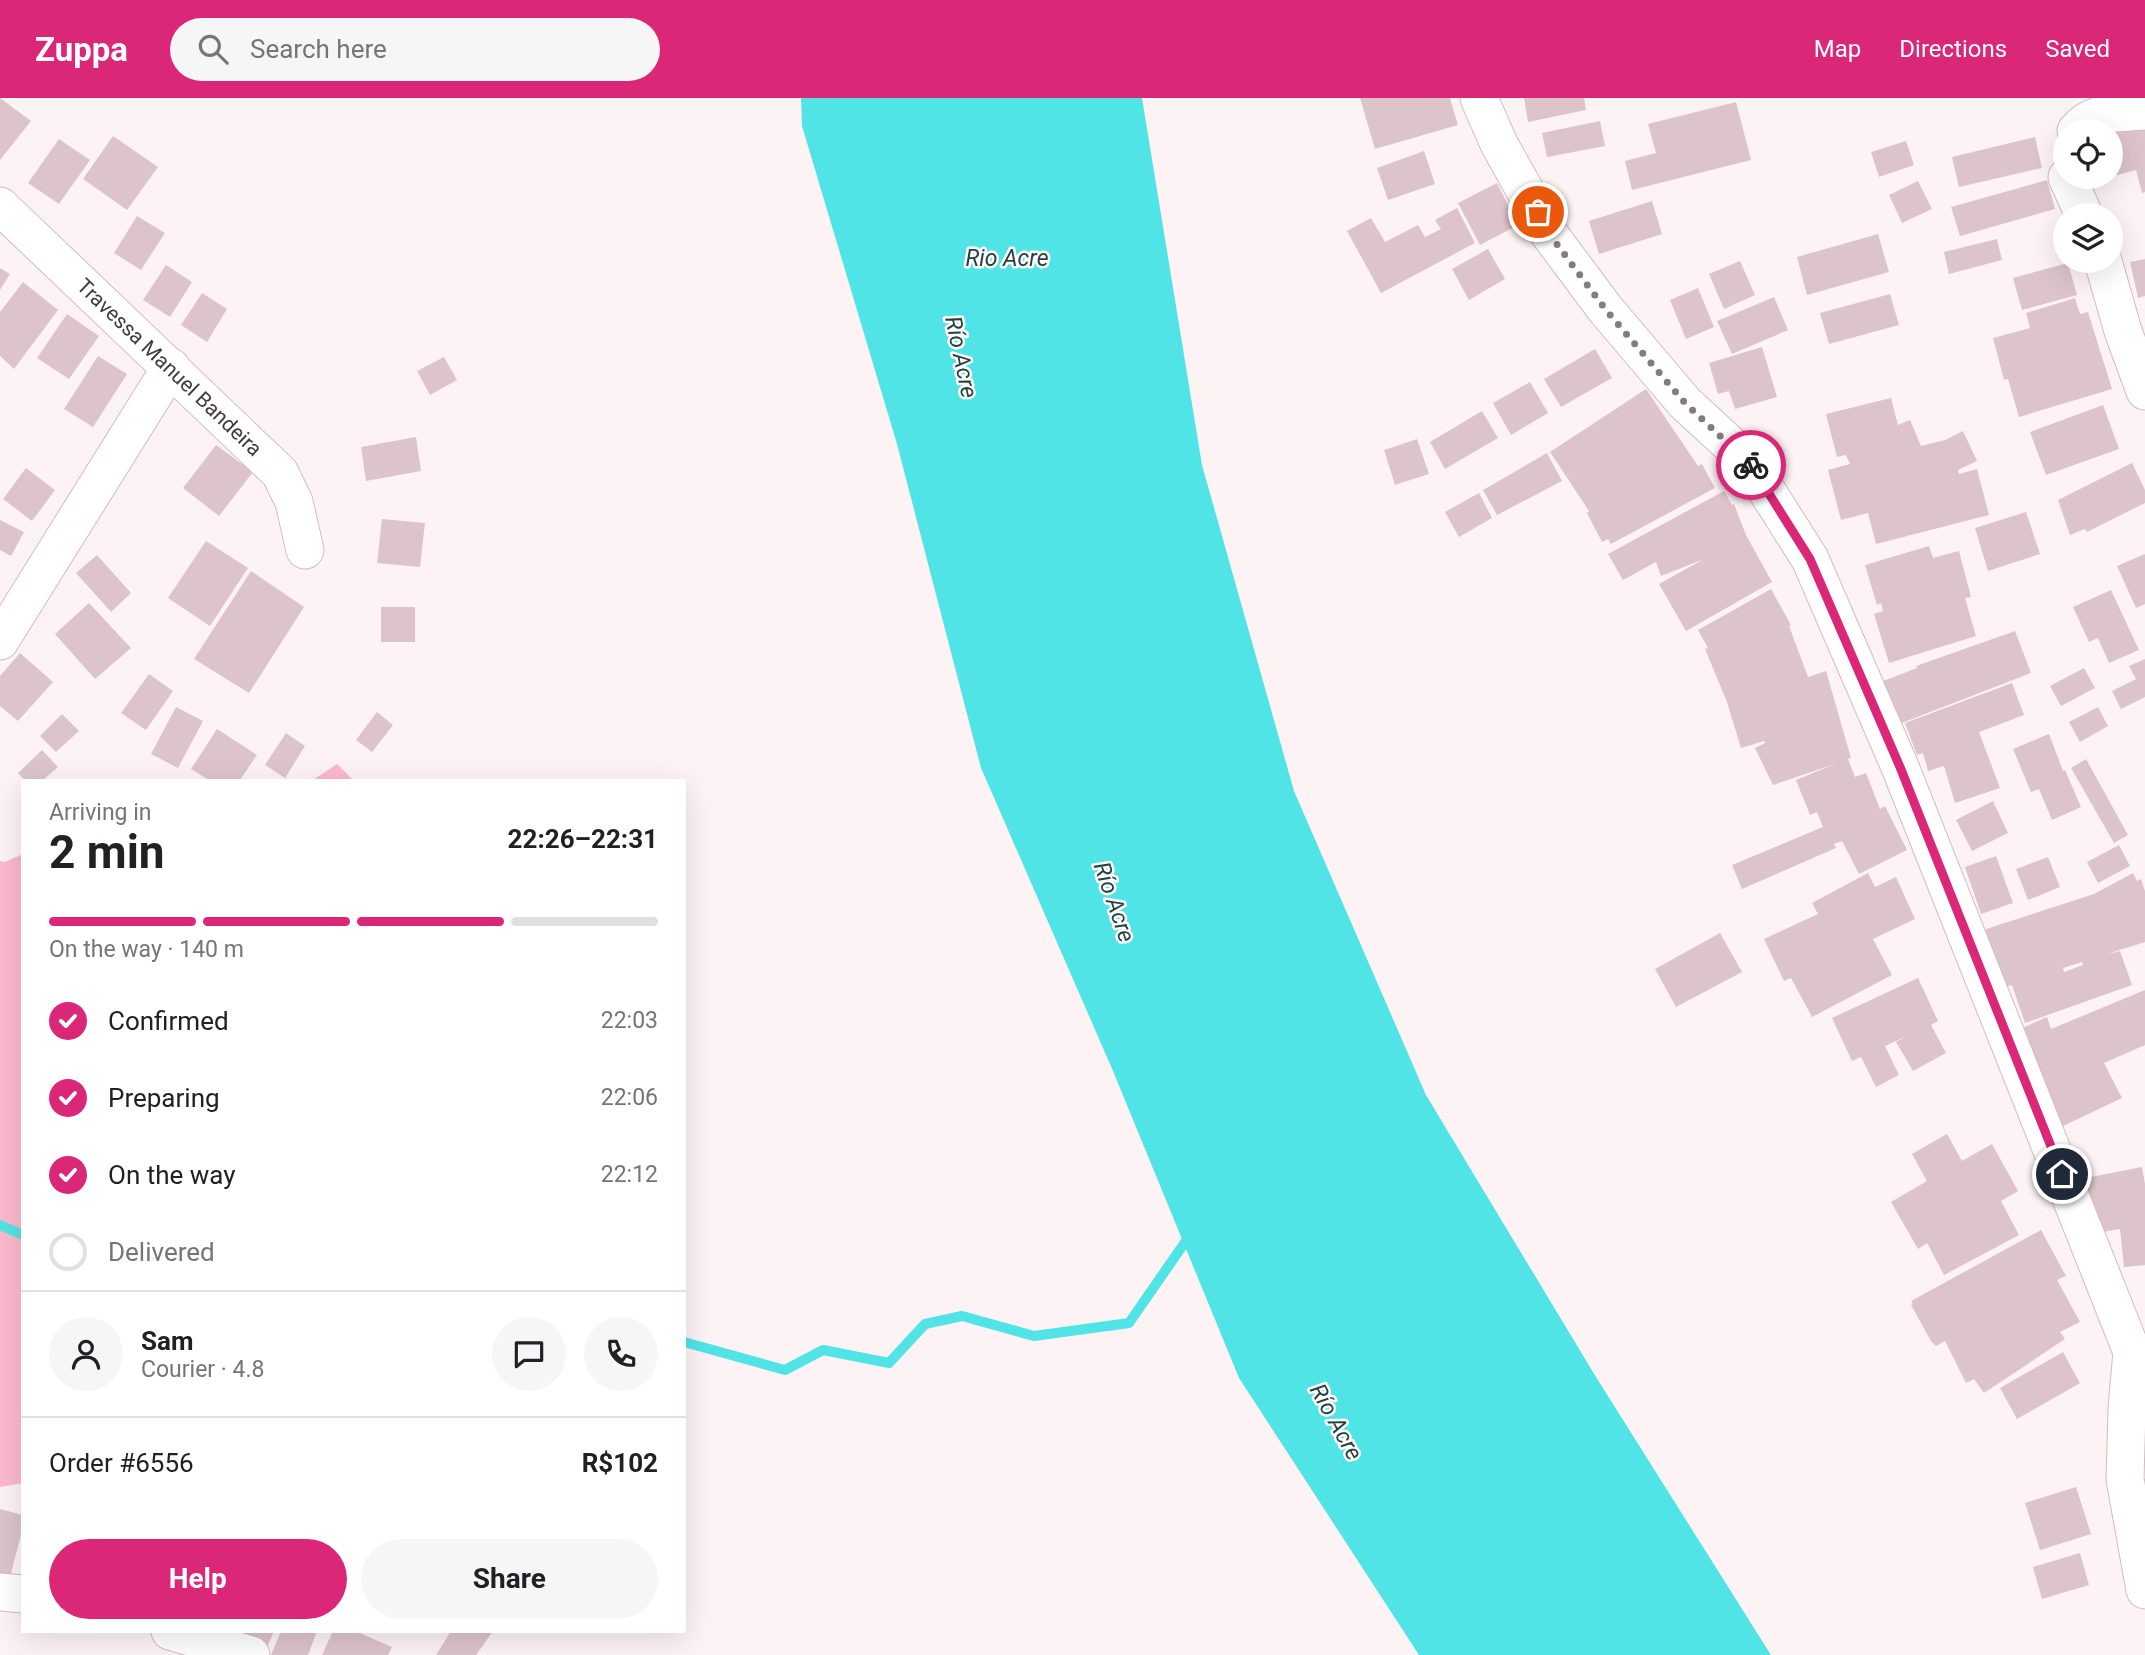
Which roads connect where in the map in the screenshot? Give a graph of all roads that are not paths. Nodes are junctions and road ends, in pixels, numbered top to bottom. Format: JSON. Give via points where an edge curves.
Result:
{"nodes":[{"id":1,"x":1479,"y":98,"type":"edge"},
{"id":2,"x":2145,"y":111,"type":"edge"},
{"id":3,"x":2092,"y":119,"type":"edge"},
{"id":4,"x":0,"y":206,"type":"edge"},
{"id":5,"x":2106,"y":273,"type":"edge"},
{"id":6,"x":172,"y":367,"type":"junction"},
{"id":7,"x":2145,"y":391,"type":"edge"},
{"id":8,"x":305,"y":550,"type":"dead end"},
{"id":9,"x":0,"y":641,"type":"edge"},
{"id":10,"x":2139,"y":1353,"type":"edge"},
{"id":11,"x":2145,"y":1590,"type":"edge"},
{"id":12,"x":0,"y":1592,"type":"edge"},
{"id":13,"x":21,"y":1594,"type":"edge"},
{"id":14,"x":177,"y":1633,"type":"edge"},
{"id":15,"x":251,"y":1655,"type":"edge"}],
"edges":[{"from":1,"to":10,"type":"street","via":[[1550,235],[1685,403],[1748,461],[1810,559],[1900,767]]},
{"from":2,"to":3,"type":"street","via":[[2114,111]]},
{"from":4,"to":6,"type":"street","name":"Travessa Manuel Bandeira"},
{"from":5,"to":7,"type":"street"},
{"from":6,"to":8,"type":"street","name":"Travessa Manuel Bandeira","via":[[280,473],[294,502]]},
{"from":6,"to":9,"type":"street"},
{"from":10,"to":11,"type":"street","via":[[2127,1408],[2125,1479]]},
{"from":12,"to":13,"type":"street"},
{"from":14,"to":15,"type":"street"}]}
